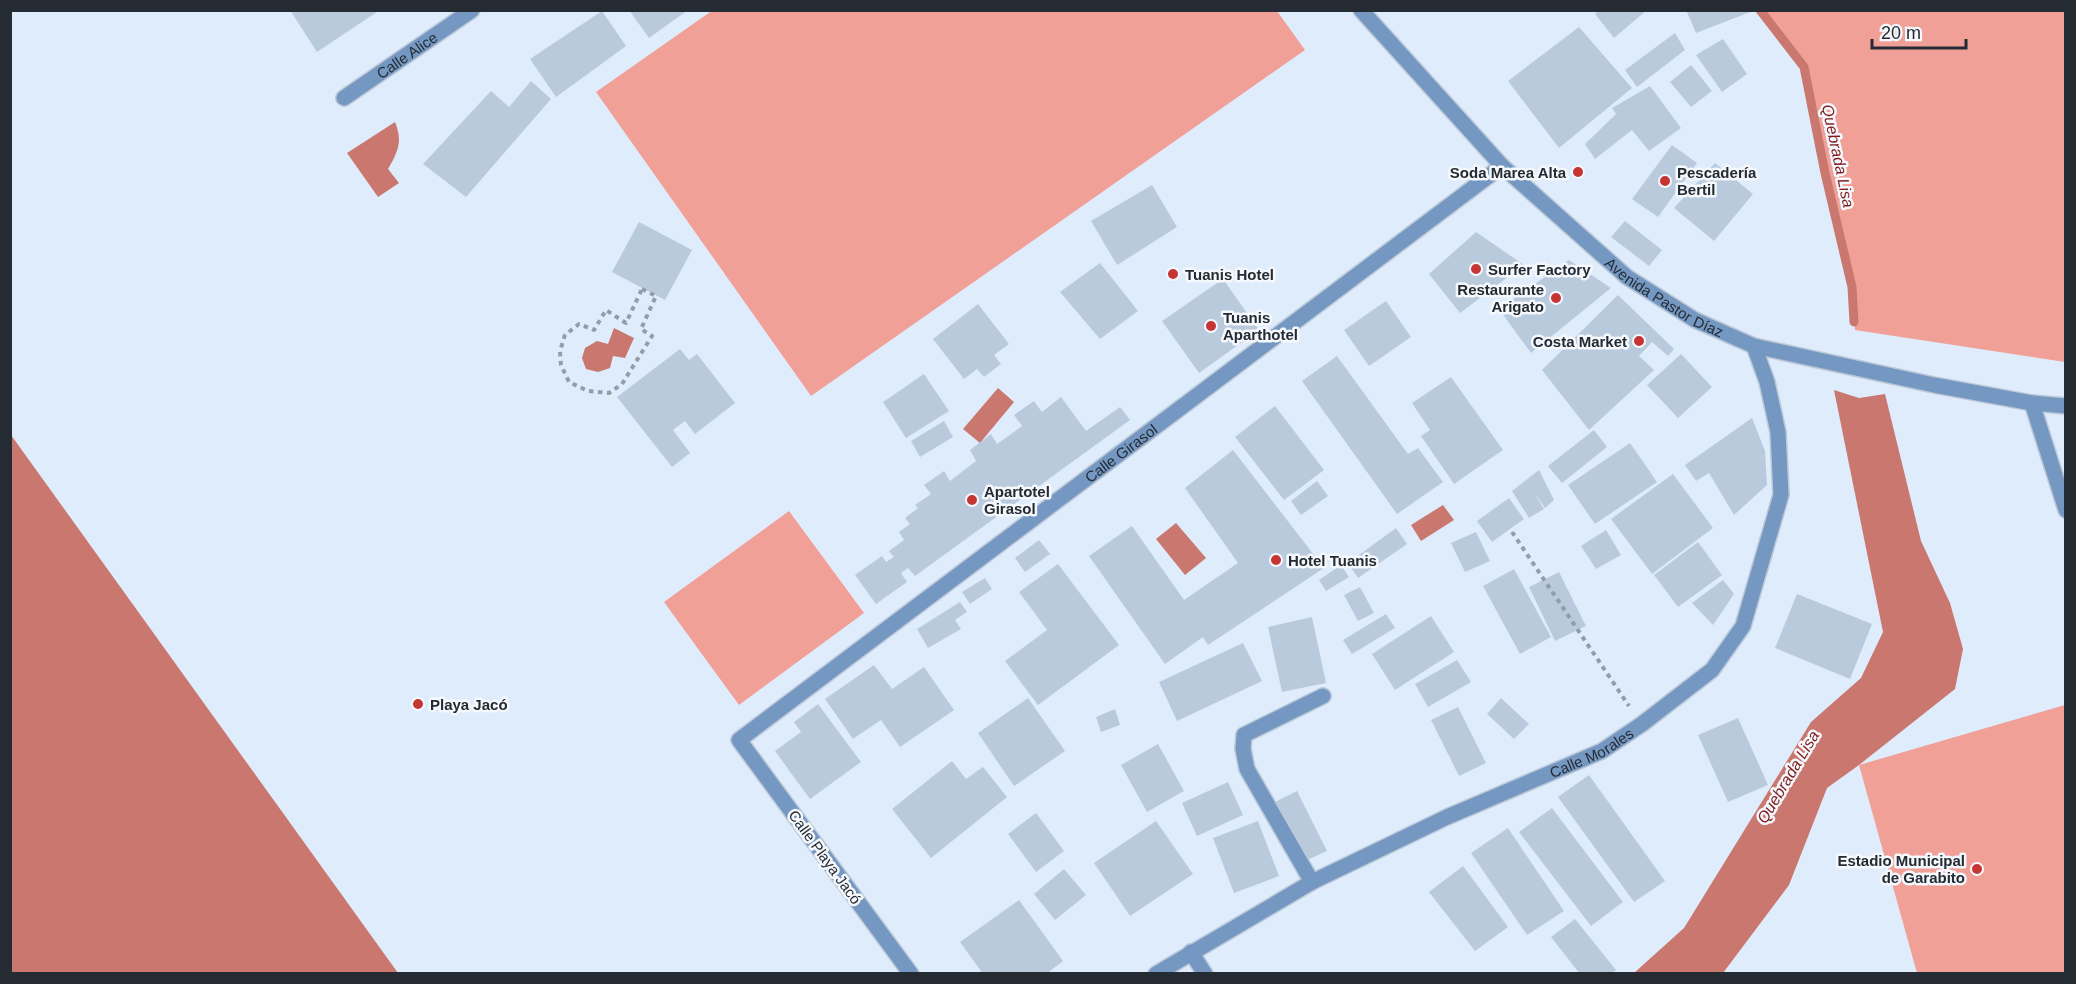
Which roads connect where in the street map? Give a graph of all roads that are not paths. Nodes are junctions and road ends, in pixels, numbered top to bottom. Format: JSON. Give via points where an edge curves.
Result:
{"nodes":[{"id":1,"x":472,"y":10,"type":"edge"},
{"id":2,"x":1361,"y":10,"type":"edge"},
{"id":3,"x":344,"y":98,"type":"dead end"},
{"id":4,"x":1502,"y":166,"type":"junction"},
{"id":5,"x":1754,"y":346,"type":"junction"},
{"id":6,"x":2032,"y":403,"type":"junction"},
{"id":7,"x":2066,"y":406,"type":"edge"},
{"id":8,"x":2066,"y":510,"type":"edge"},
{"id":9,"x":1323,"y":696,"type":"dead end"},
{"id":10,"x":739,"y":740,"type":"joint"},
{"id":11,"x":1312,"y":882,"type":"junction"},
{"id":12,"x":1191,"y":952,"type":"junction"},
{"id":13,"x":911,"y":974,"type":"edge"},
{"id":14,"x":1156,"y":974,"type":"edge"},
{"id":15,"x":1205,"y":974,"type":"edge"}],
"edges":[{"from":1,"to":3,"type":"street","name":"Calle Alice"},
{"from":2,"to":4,"type":"street","name":"Avenida Pastor Díaz"},
{"from":4,"to":5,"type":"street","name":"Avenida Pastor Díaz","via":[[1627,277],[1695,320]]},
{"from":4,"to":10,"type":"street","name":"Calle Girasol"},
{"from":5,"to":6,"type":"street","name":"Avenida Pastor Díaz"},
{"from":5,"to":11,"type":"street","name":"Calle Morales","via":[[1778,432],[1782,495],[1743,626],[1712,670],[1602,751],[1447,817]]},
{"from":6,"to":7,"type":"street","name":"Avenida Pastor Díaz"},
{"from":6,"to":8,"type":"street"},
{"from":9,"to":11,"type":"street","via":[[1244,735],[1243,749],[1247,768]]},
{"from":10,"to":13,"type":"street","name":"Calle Playa Jacó"},
{"from":11,"to":12,"type":"street","name":"Calle Morales"},
{"from":12,"to":14,"type":"street","name":"Calle Morales"},
{"from":12,"to":15,"type":"street"}]}
